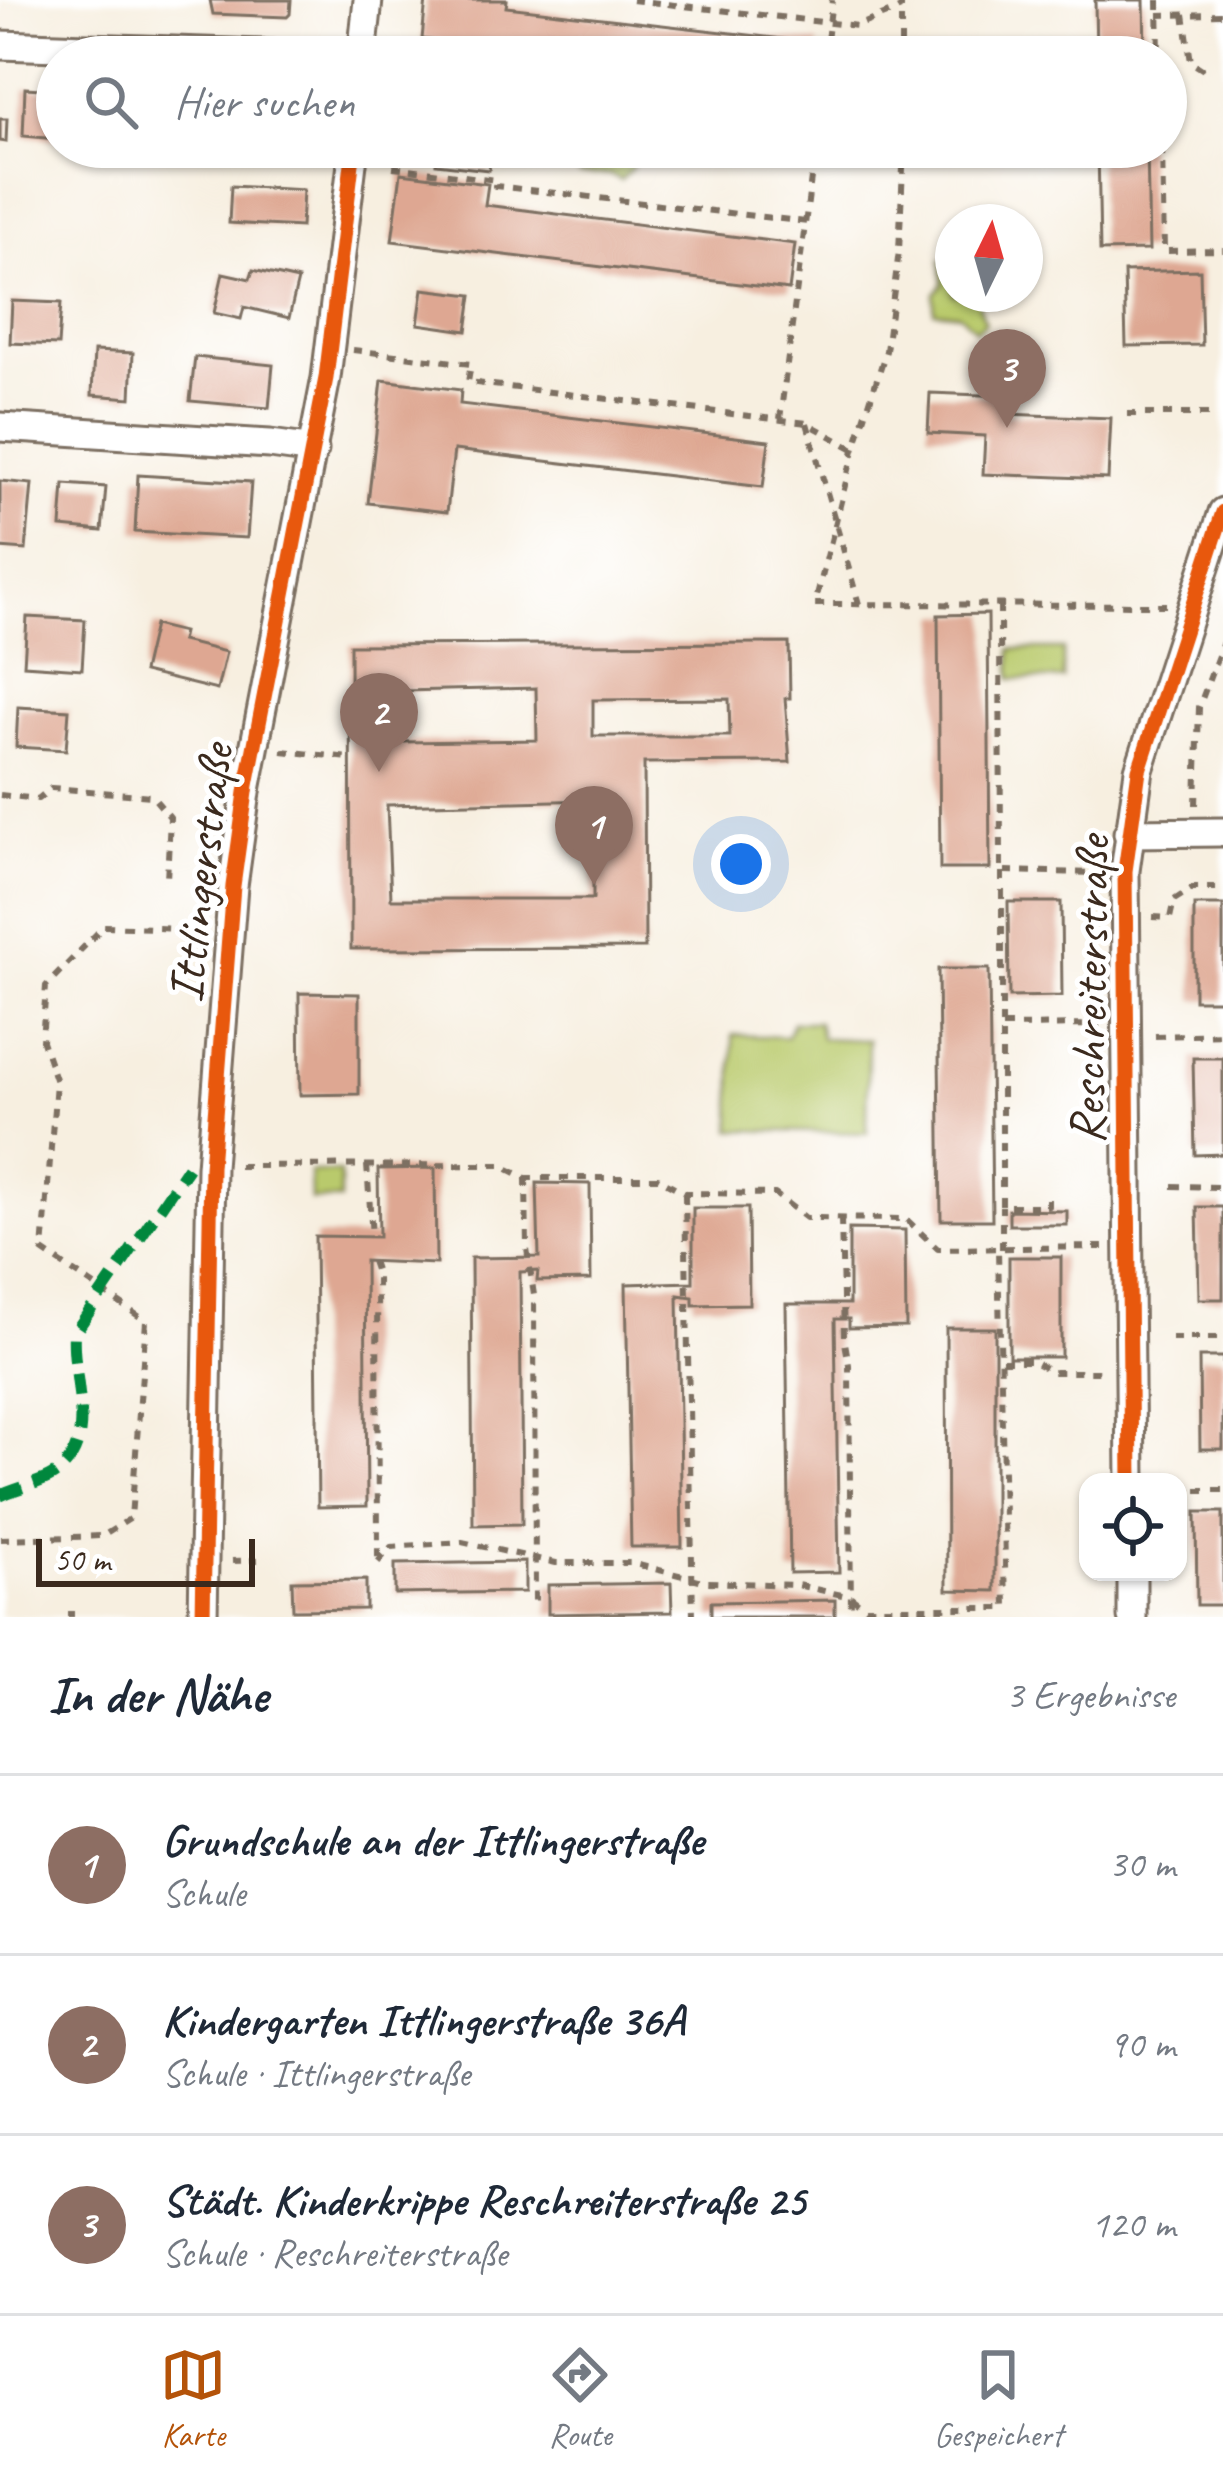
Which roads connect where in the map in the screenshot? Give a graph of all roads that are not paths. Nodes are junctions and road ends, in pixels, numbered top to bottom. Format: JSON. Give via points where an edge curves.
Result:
{"nodes":[{"id":1,"x":368,"y":0,"type":"edge"},
{"id":2,"x":364,"y":36,"type":"edge"},
{"id":3,"x":0,"y":45,"type":"edge"},
{"id":4,"x":36,"y":46,"type":"edge"},
{"id":5,"x":352,"y":168,"type":"edge"},
{"id":6,"x":0,"y":427,"type":"edge"},
{"id":7,"x":314,"y":450,"type":"junction"},
{"id":8,"x":1223,"y":512,"type":"edge"},
{"id":9,"x":1209,"y":832,"type":"edge"},
{"id":10,"x":1128,"y":833,"type":"junction"},
{"id":11,"x":1131,"y":1473,"type":"edge"},
{"id":12,"x":1132,"y":1581,"type":"edge"},
{"id":13,"x":202,"y":1617,"type":"edge"},
{"id":14,"x":1132,"y":1617,"type":"edge"}],
"edges":[{"from":1,"to":2,"type":"street"},
{"from":3,"to":4,"type":"street"},
{"from":5,"to":7,"type":"street","name":"Ittlingerstraße"},
{"from":6,"to":7,"type":"street"},
{"from":7,"to":13,"type":"street","name":"Ittlingerstraße","via":[[232,900],[211,1167]]},
{"from":8,"to":10,"type":"street","name":"Reschreiterstraße","via":[[1139,770]]},
{"from":9,"to":10,"type":"street"},
{"from":10,"to":11,"type":"street","name":"Reschreiterstraße"},
{"from":12,"to":14,"type":"street"}]}
